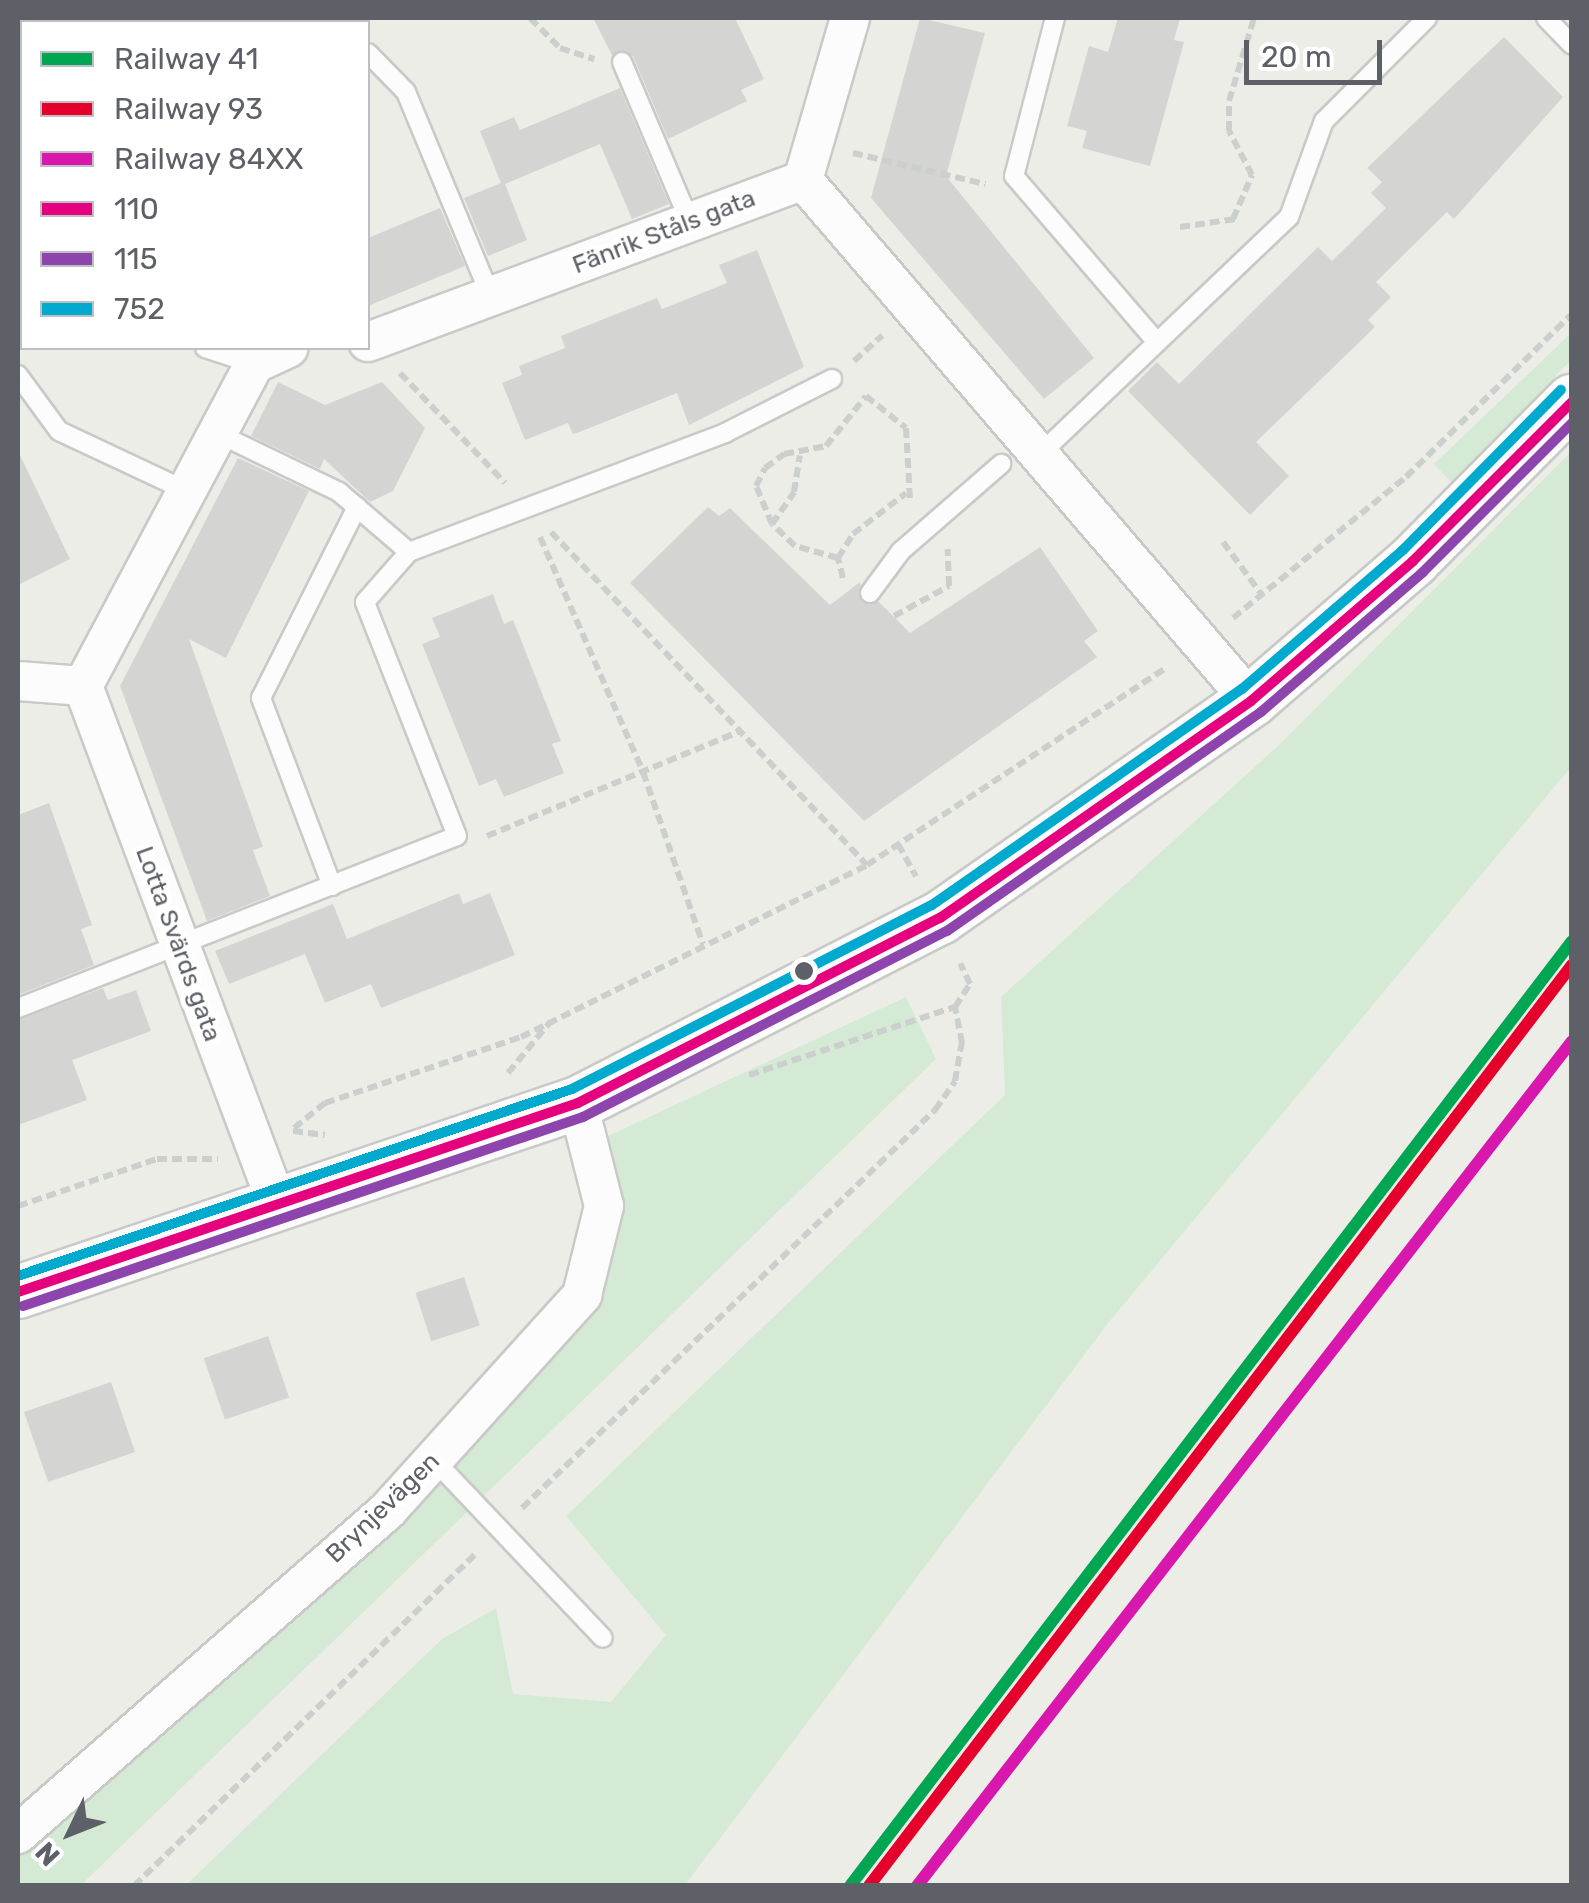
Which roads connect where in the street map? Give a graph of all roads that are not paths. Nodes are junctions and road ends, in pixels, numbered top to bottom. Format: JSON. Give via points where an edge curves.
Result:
{"nodes":[{"id":1,"x":850,"y":18,"type":"edge"},
{"id":2,"x":1055,"y":18,"type":"edge"},
{"id":3,"x":1426,"y":18,"type":"edge"},
{"id":4,"x":1546,"y":18,"type":"edge"},
{"id":5,"x":1572,"y":45,"type":"edge"},
{"id":6,"x":370,"y":54,"type":"edge"},
{"id":7,"x":622,"y":62,"type":"road end"},
{"id":8,"x":803,"y":180,"type":"junction"},
{"id":9,"x":690,"y":222,"type":"junction"},
{"id":10,"x":491,"y":297,"type":"junction"},
{"id":11,"x":370,"y":342,"type":"edge"},
{"id":12,"x":1157,"y":342,"type":"junction"},
{"id":13,"x":210,"y":350,"type":"edge"},
{"id":14,"x":284,"y":350,"type":"edge"},
{"id":15,"x":254,"y":364,"type":"junction"},
{"id":16,"x":18,"y":375,"type":"edge"},
{"id":17,"x":832,"y":379,"type":"road end"},
{"id":18,"x":1572,"y":401,"type":"edge"},
{"id":19,"x":217,"y":433,"type":"junction"},
{"id":20,"x":1038,"y":455,"type":"junction"},
{"id":21,"x":1001,"y":464,"type":"dead end"},
{"id":22,"x":187,"y":491,"type":"junction"},
{"id":23,"x":357,"y":508,"type":"junction"},
{"id":24,"x":409,"y":552,"type":"junction"},
{"id":25,"x":870,"y":593,"type":"dead end"},
{"id":26,"x":18,"y":681,"type":"edge"},
{"id":27,"x":84,"y":686,"type":"junction"},
{"id":28,"x":1251,"y":701,"type":"junction"},
{"id":29,"x":332,"y":886,"type":"junction"},
{"id":30,"x":178,"y":946,"type":"junction"},
{"id":31,"x":18,"y":1008,"type":"edge"},
{"id":32,"x":578,"y":1103,"type":"junction"},
{"id":33,"x":276,"y":1201,"type":"junction"},
{"id":34,"x":18,"y":1292,"type":"edge"},
{"id":35,"x":434,"y":1460,"type":"junction"},
{"id":36,"x":602,"y":1638,"type":"dead end"},
{"id":37,"x":18,"y":1834,"type":"edge"}],
"edges":[{"from":1,"to":8,"type":"street"},
{"from":2,"to":12,"type":"lane","via":[[1014,176]]},
{"from":3,"to":12,"type":"lane","via":[[1324,121],[1296,204]]},
{"from":4,"to":5,"type":"lane"},
{"from":6,"to":10,"type":"lane","via":[[406,92]]},
{"from":7,"to":9,"type":"lane"},
{"from":8,"to":9,"type":"street","name":"Fänrik Ståls gata"},
{"from":8,"to":20,"type":"street"},
{"from":9,"to":10,"type":"street","name":"Fänrik Ståls gata"},
{"from":10,"to":11,"type":"street","name":"Fänrik Ståls gata"},
{"from":12,"to":20,"type":"lane"},
{"from":13,"to":15,"type":"lane"},
{"from":14,"to":15,"type":"street"},
{"from":15,"to":19,"type":"street"},
{"from":16,"to":22,"type":"lane","via":[[60,431]]},
{"from":17,"to":24,"type":"lane","via":[[726,433]]},
{"from":18,"to":28,"type":"main road","via":[[1413,561]]},
{"from":19,"to":22,"type":"street"},
{"from":19,"to":23,"type":"lane"},
{"from":20,"to":28,"type":"street"},
{"from":21,"to":25,"type":"lane","via":[[930,524]]},
{"from":22,"to":27,"type":"street"},
{"from":23,"to":24,"type":"lane"},
{"from":23,"to":29,"type":"lane","via":[[261,698]]},
{"from":24,"to":29,"type":"lane","via":[[365,602],[457,836]]},
{"from":26,"to":27,"type":"street"},
{"from":27,"to":30,"type":"street","name":"Lotta Svärds gata"},
{"from":28,"to":32,"type":"main road","via":[[992,887]]},
{"from":29,"to":30,"type":"lane"},
{"from":30,"to":31,"type":"lane"},
{"from":30,"to":33,"type":"street","name":"Lotta Svärds gata"},
{"from":32,"to":33,"type":"main road"},
{"from":32,"to":35,"type":"street","name":"Brynjevägen","via":[[604,1206],[582,1295]]},
{"from":33,"to":34,"type":"main road"},
{"from":35,"to":36,"type":"lane"},
{"from":35,"to":37,"type":"street","name":"Brynjevägen"}]}
